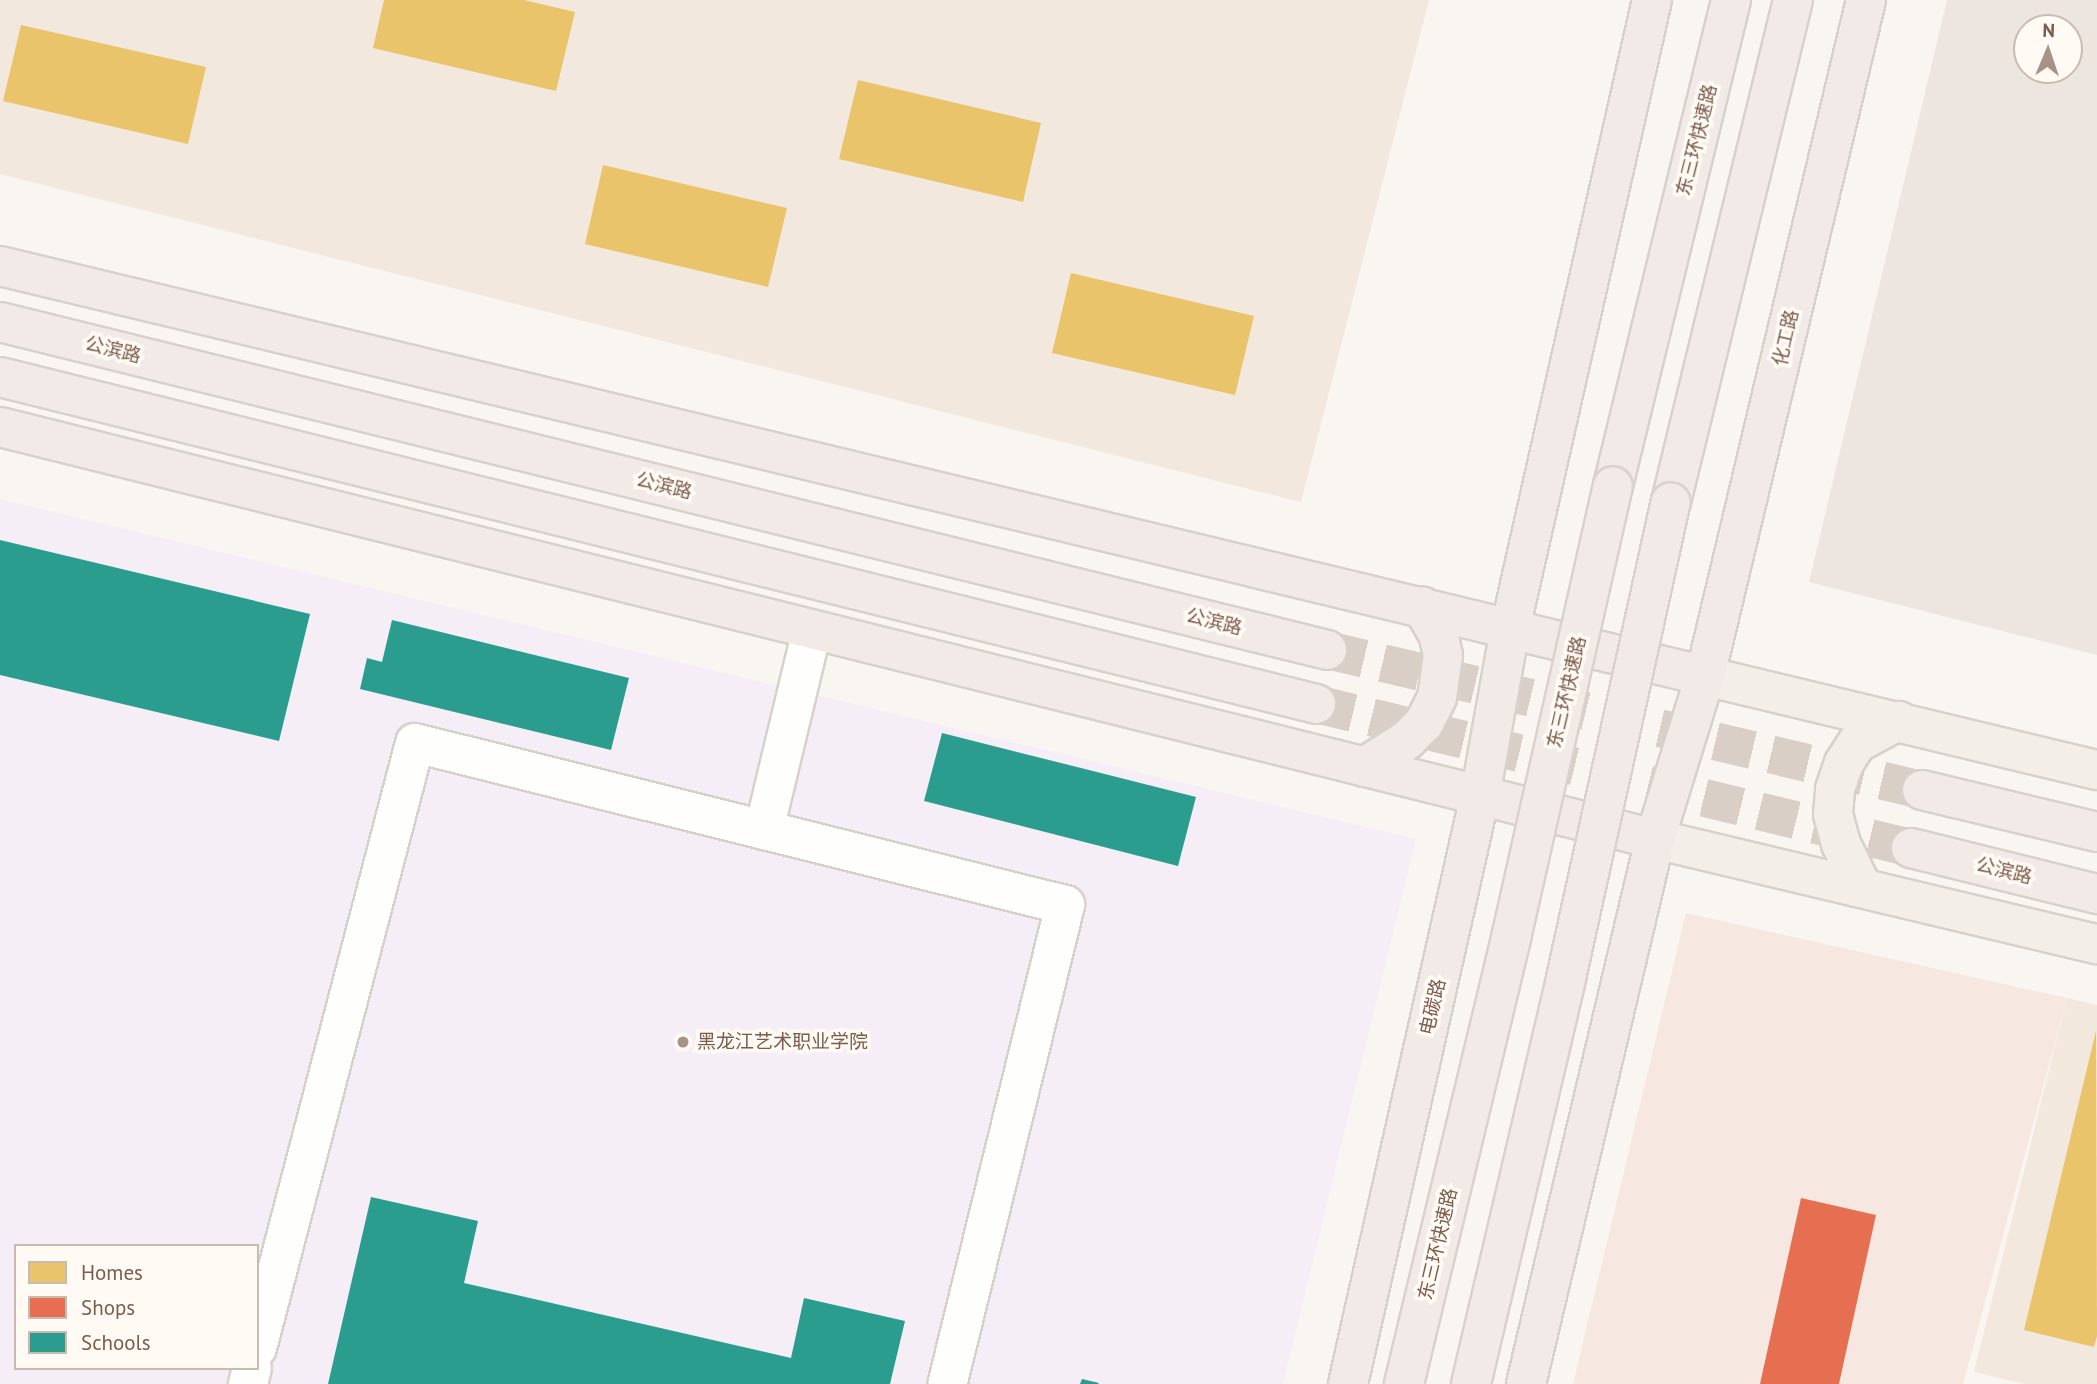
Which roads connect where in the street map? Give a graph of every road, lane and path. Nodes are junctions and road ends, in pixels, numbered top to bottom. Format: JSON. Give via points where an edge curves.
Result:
{"nodes":[{"id":1,"x":1652,"y":0,"type":"edge"},
{"id":2,"x":1731,"y":0,"type":"edge"},
{"id":3,"x":1793,"y":0,"type":"edge"},
{"id":4,"x":1866,"y":0,"type":"edge"},
{"id":5,"x":0,"y":266,"type":"edge"},
{"id":6,"x":0,"y":322,"type":"edge"},
{"id":7,"x":0,"y":377,"type":"edge"},
{"id":8,"x":0,"y":427,"type":"edge"},
{"id":9,"x":1422,"y":606,"type":"junction"},
{"id":10,"x":1510,"y":629,"type":"junction"},
{"id":11,"x":812,"y":630,"type":"junction"},
{"id":12,"x":1328,"y":650,"type":"tunnel mouth"},
{"id":13,"x":1705,"y":676,"type":"junction"},
{"id":14,"x":1316,"y":704,"type":"tunnel mouth"},
{"id":15,"x":1898,"y":721,"type":"junction"},
{"id":16,"x":1364,"y":767,"type":"junction"},
{"id":17,"x":2097,"y":770,"type":"edge"},
{"id":18,"x":1922,"y":790,"type":"tunnel mouth"},
{"id":19,"x":1480,"y":796,"type":"junction"},
{"id":20,"x":764,"y":830,"type":"junction"},
{"id":21,"x":2097,"y":832,"type":"edge"},
{"id":22,"x":1655,"y":839,"type":"junction"},
{"id":23,"x":1910,"y":848,"type":"tunnel mouth"},
{"id":24,"x":1862,"y":887,"type":"junction"},
{"id":25,"x":2097,"y":894,"type":"edge"},
{"id":26,"x":2097,"y":944,"type":"edge"},
{"id":27,"x":259,"y":1340,"type":"edge"},
{"id":28,"x":947,"y":1384,"type":"edge"},
{"id":29,"x":1348,"y":1384,"type":"edge"},
{"id":30,"x":1404,"y":1384,"type":"edge"},
{"id":31,"x":1471,"y":1384,"type":"edge"},
{"id":32,"x":1526,"y":1384,"type":"edge"}],
"edges":[{"from":1,"to":10,"type":"highway"},
{"from":2,"to":30,"type":"highway","name":"东三环快速路","bridge":true},
{"from":3,"to":31,"type":"highway","bridge":true,"via":[[1671,502]]},
{"from":4,"to":13,"type":"highway","name":"化工路"},
{"from":5,"to":9,"type":"highway"},
{"from":6,"to":12,"type":"highway","name":"公滨路"},
{"from":7,"to":14,"type":"highway"},
{"from":8,"to":11,"type":"highway"},
{"from":9,"to":10,"type":"highway"},
{"from":9,"to":16,"type":"highway","via":[[1438,634],[1443,655],[1437,698],[1424,723],[1407,740]]},
{"from":10,"to":13,"type":"highway"},
{"from":10,"to":19,"type":"highway","name":"电碳路"},
{"from":11,"to":16,"type":"highway"},
{"from":11,"to":20,"type":"lane"},
{"from":13,"to":15,"type":"main road"},
{"from":13,"to":22,"type":"highway"},
{"from":15,"to":17,"type":"main road"},
{"from":15,"to":24,"type":"main road","via":[[1857,743],[1835,789],[1833,814],[1841,844]]},
{"from":16,"to":19,"type":"highway"},
{"from":18,"to":21,"type":"highway"},
{"from":19,"to":22,"type":"highway"},
{"from":19,"to":29,"type":"highway","name":"电碳路"},
{"from":20,"to":27,"type":"lane","via":[[415,743]]},
{"from":20,"to":28,"type":"lane","via":[[1065,905]]},
{"from":22,"to":24,"type":"main road"},
{"from":22,"to":32,"type":"highway"},
{"from":23,"to":25,"type":"highway","name":"公滨路"},
{"from":24,"to":26,"type":"main road"}]}
